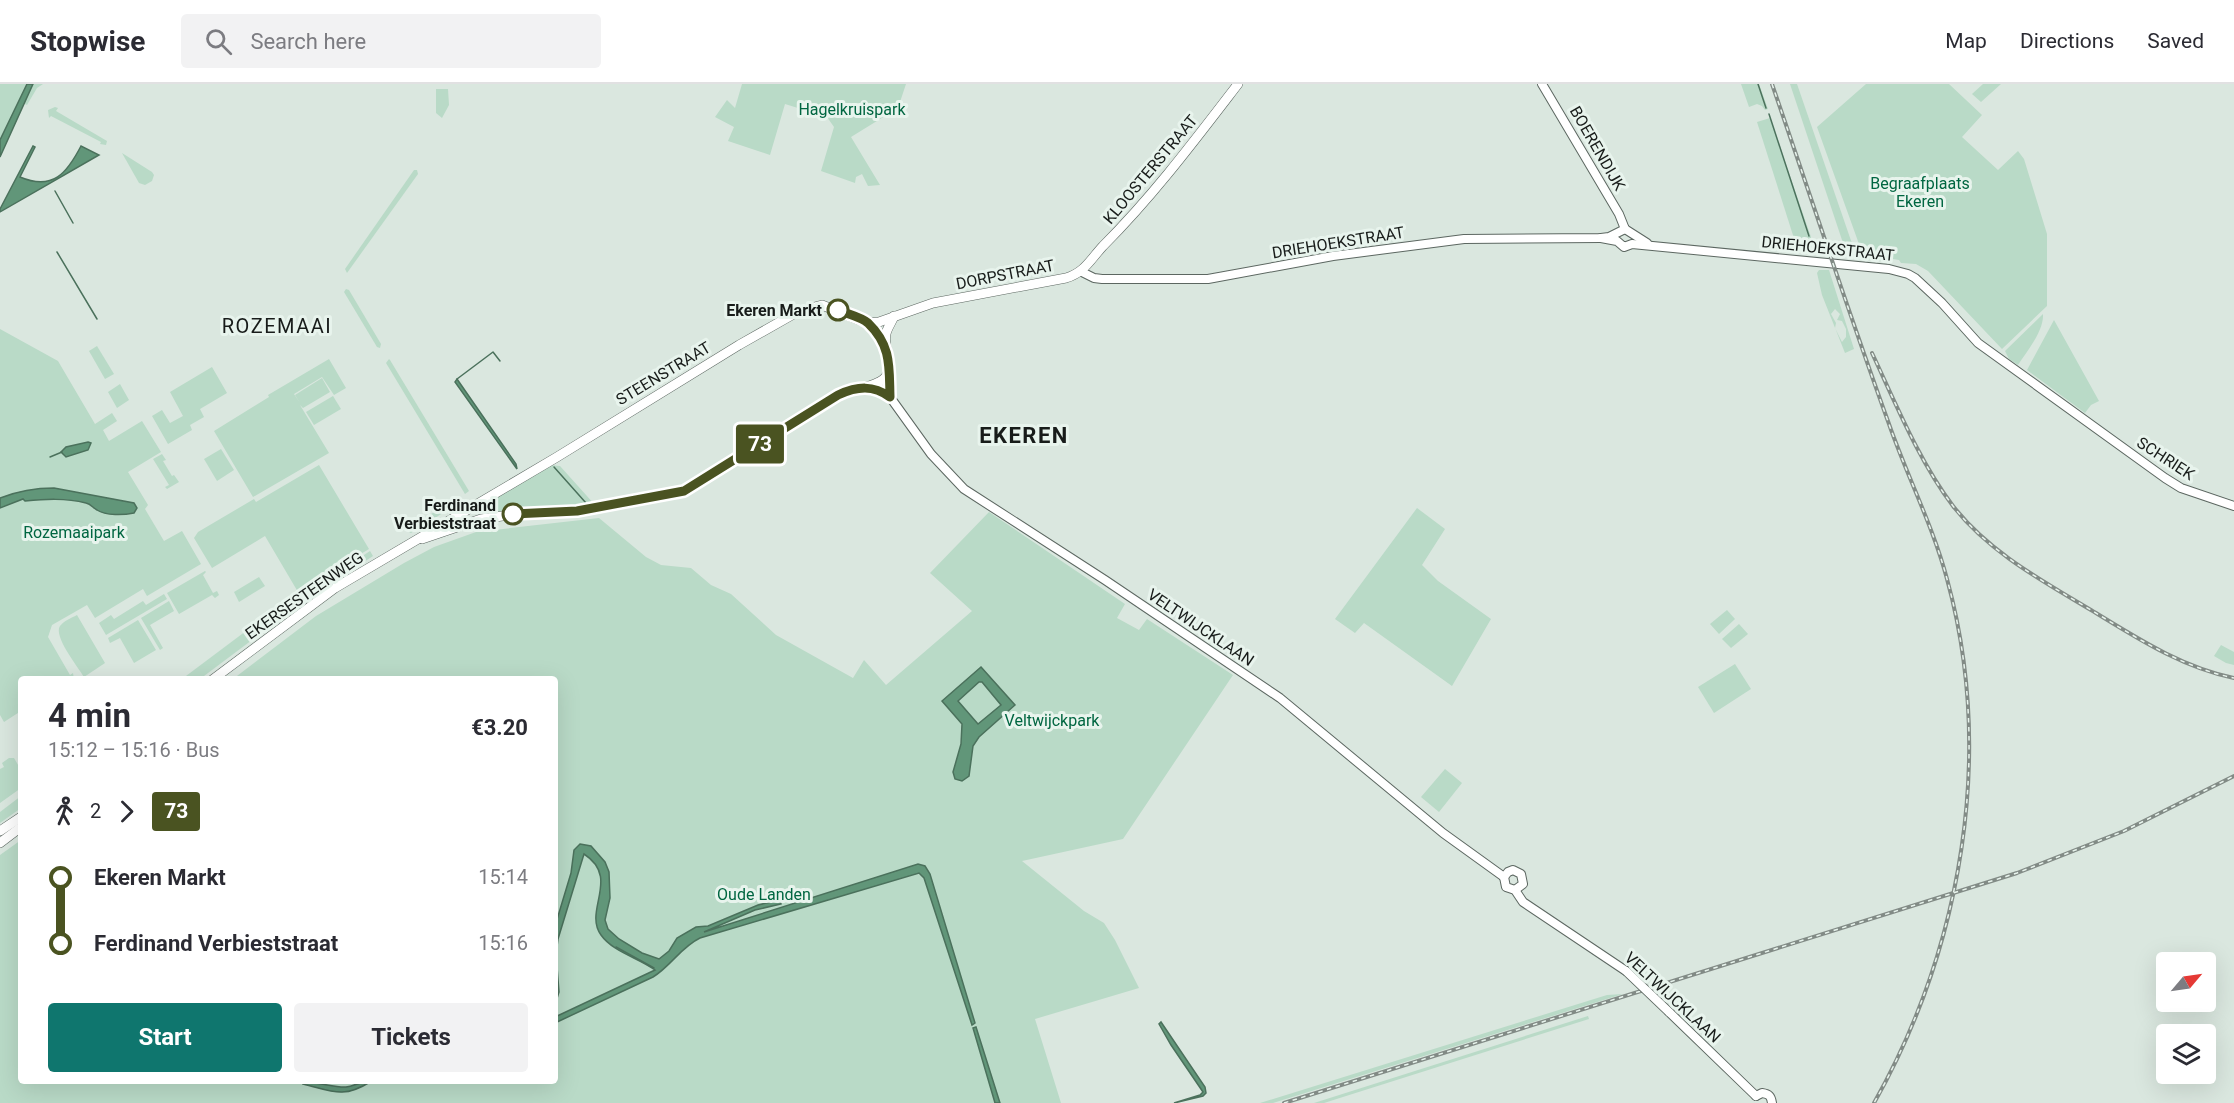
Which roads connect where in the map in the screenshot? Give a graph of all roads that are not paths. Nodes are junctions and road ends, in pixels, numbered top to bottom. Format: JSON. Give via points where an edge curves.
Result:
{"nodes":[{"id":1,"x":1238,"y":84,"type":"edge"},
{"id":2,"x":1542,"y":84,"type":"edge"},
{"id":3,"x":1620,"y":234,"type":"junction"},
{"id":4,"x":1633,"y":240,"type":"junction"},
{"id":5,"x":1082,"y":272,"type":"junction"},
{"id":6,"x":894,"y":316,"type":"junction"},
{"id":7,"x":867,"y":323,"type":"junction"},
{"id":8,"x":886,"y":347,"type":"junction"},
{"id":9,"x":889,"y":369,"type":"junction"},
{"id":10,"x":868,"y":387,"type":"junction"},
{"id":11,"x":890,"y":397,"type":"junction"},
{"id":12,"x":2118,"y":444,"type":"joint"},
{"id":13,"x":523,"y":476,"type":"joint"},
{"id":14,"x":2234,"y":506,"type":"edge"},
{"id":15,"x":416,"y":540,"type":"junction"},
{"id":16,"x":217,"y":676,"type":"edge"},
{"id":17,"x":18,"y":819,"type":"edge"},
{"id":18,"x":18,"y":829,"type":"edge"},
{"id":19,"x":0,"y":831,"type":"edge"},
{"id":20,"x":0,"y":843,"type":"edge"},
{"id":21,"x":1504,"y":877,"type":"junction"},
{"id":22,"x":1518,"y":889,"type":"junction"},
{"id":23,"x":1758,"y":1097,"type":"edge"},
{"id":24,"x":1772,"y":1101,"type":"edge"}],
"edges":[{"from":1,"to":5,"type":"main road","name":"KLOOSTERSTRAAT","via":[[1148,199]]},
{"from":2,"to":3,"type":"street","name":"BOERENDIJK","via":[[1618,214]]},
{"from":3,"to":4,"type":"street","name":"DRIEHOEKSTRAAT","via":[[1630,231]]},
{"from":3,"to":4,"type":"street","name":"DRIEHOEKSTRAAT","via":[[1624,247]]},
{"from":3,"to":5,"type":"street","name":"DRIEHOEKSTRAAT","via":[[1600,238],[1459,239],[1333,256],[1208,279],[1102,279]]},
{"from":4,"to":12,"type":"street","name":"DRIEHOEKSTRAAT","via":[[1653,246],[1908,274],[1927,288],[1978,343]]},
{"from":5,"to":6,"type":"main road","name":"DORPSTRAAT","via":[[933,303]]},
{"from":6,"to":7,"type":"main road","name":"DORPSTRAAT"},
{"from":6,"to":8,"type":"main road","via":[[886,334]]},
{"from":7,"to":8,"type":"main road"},
{"from":7,"to":13,"type":"main road","name":"STEENSTRAAT","via":[[822,305],[799,312]]},
{"from":8,"to":9,"type":"main road"},
{"from":9,"to":10,"type":"main road","via":[[884,380]]},
{"from":9,"to":11,"type":"street"},
{"from":10,"to":11,"type":"street","name":"VELTWIJCKLAAN"},
{"from":10,"to":15,"type":"main road","name":"EKERSESTEENWEG","via":[[838,395],[684,491],[577,511],[481,519]]},
{"from":11,"to":21,"type":"street","name":"VELTWIJCKLAAN","via":[[931,454],[964,489],[1280,698],[1443,833]]},
{"from":12,"to":14,"type":"street","name":"SCHRIEK","via":[[2181,488]]},
{"from":13,"to":15,"type":"main road","name":"EKERSESTEENWEG"},
{"from":15,"to":16,"type":"main road","name":"EKERSESTEENWEG","via":[[319,599]]},
{"from":17,"to":19,"type":"main road"},
{"from":18,"to":20,"type":"main road"},
{"from":21,"to":22,"type":"street","name":"VELTWIJCKLAAN","via":[[1506,887]]},
{"from":21,"to":22,"type":"street","name":"VELTWIJCKLAAN","via":[[1510,871],[1520,872],[1524,881]]},
{"from":22,"to":23,"type":"street","name":"VELTWIJCKLAAN","bridge":true,"via":[[1523,902],[1626,971]]},
{"from":23,"to":24,"type":"street","name":"VELTWIJCKLAAN","via":[[1768,1094]]}]}
